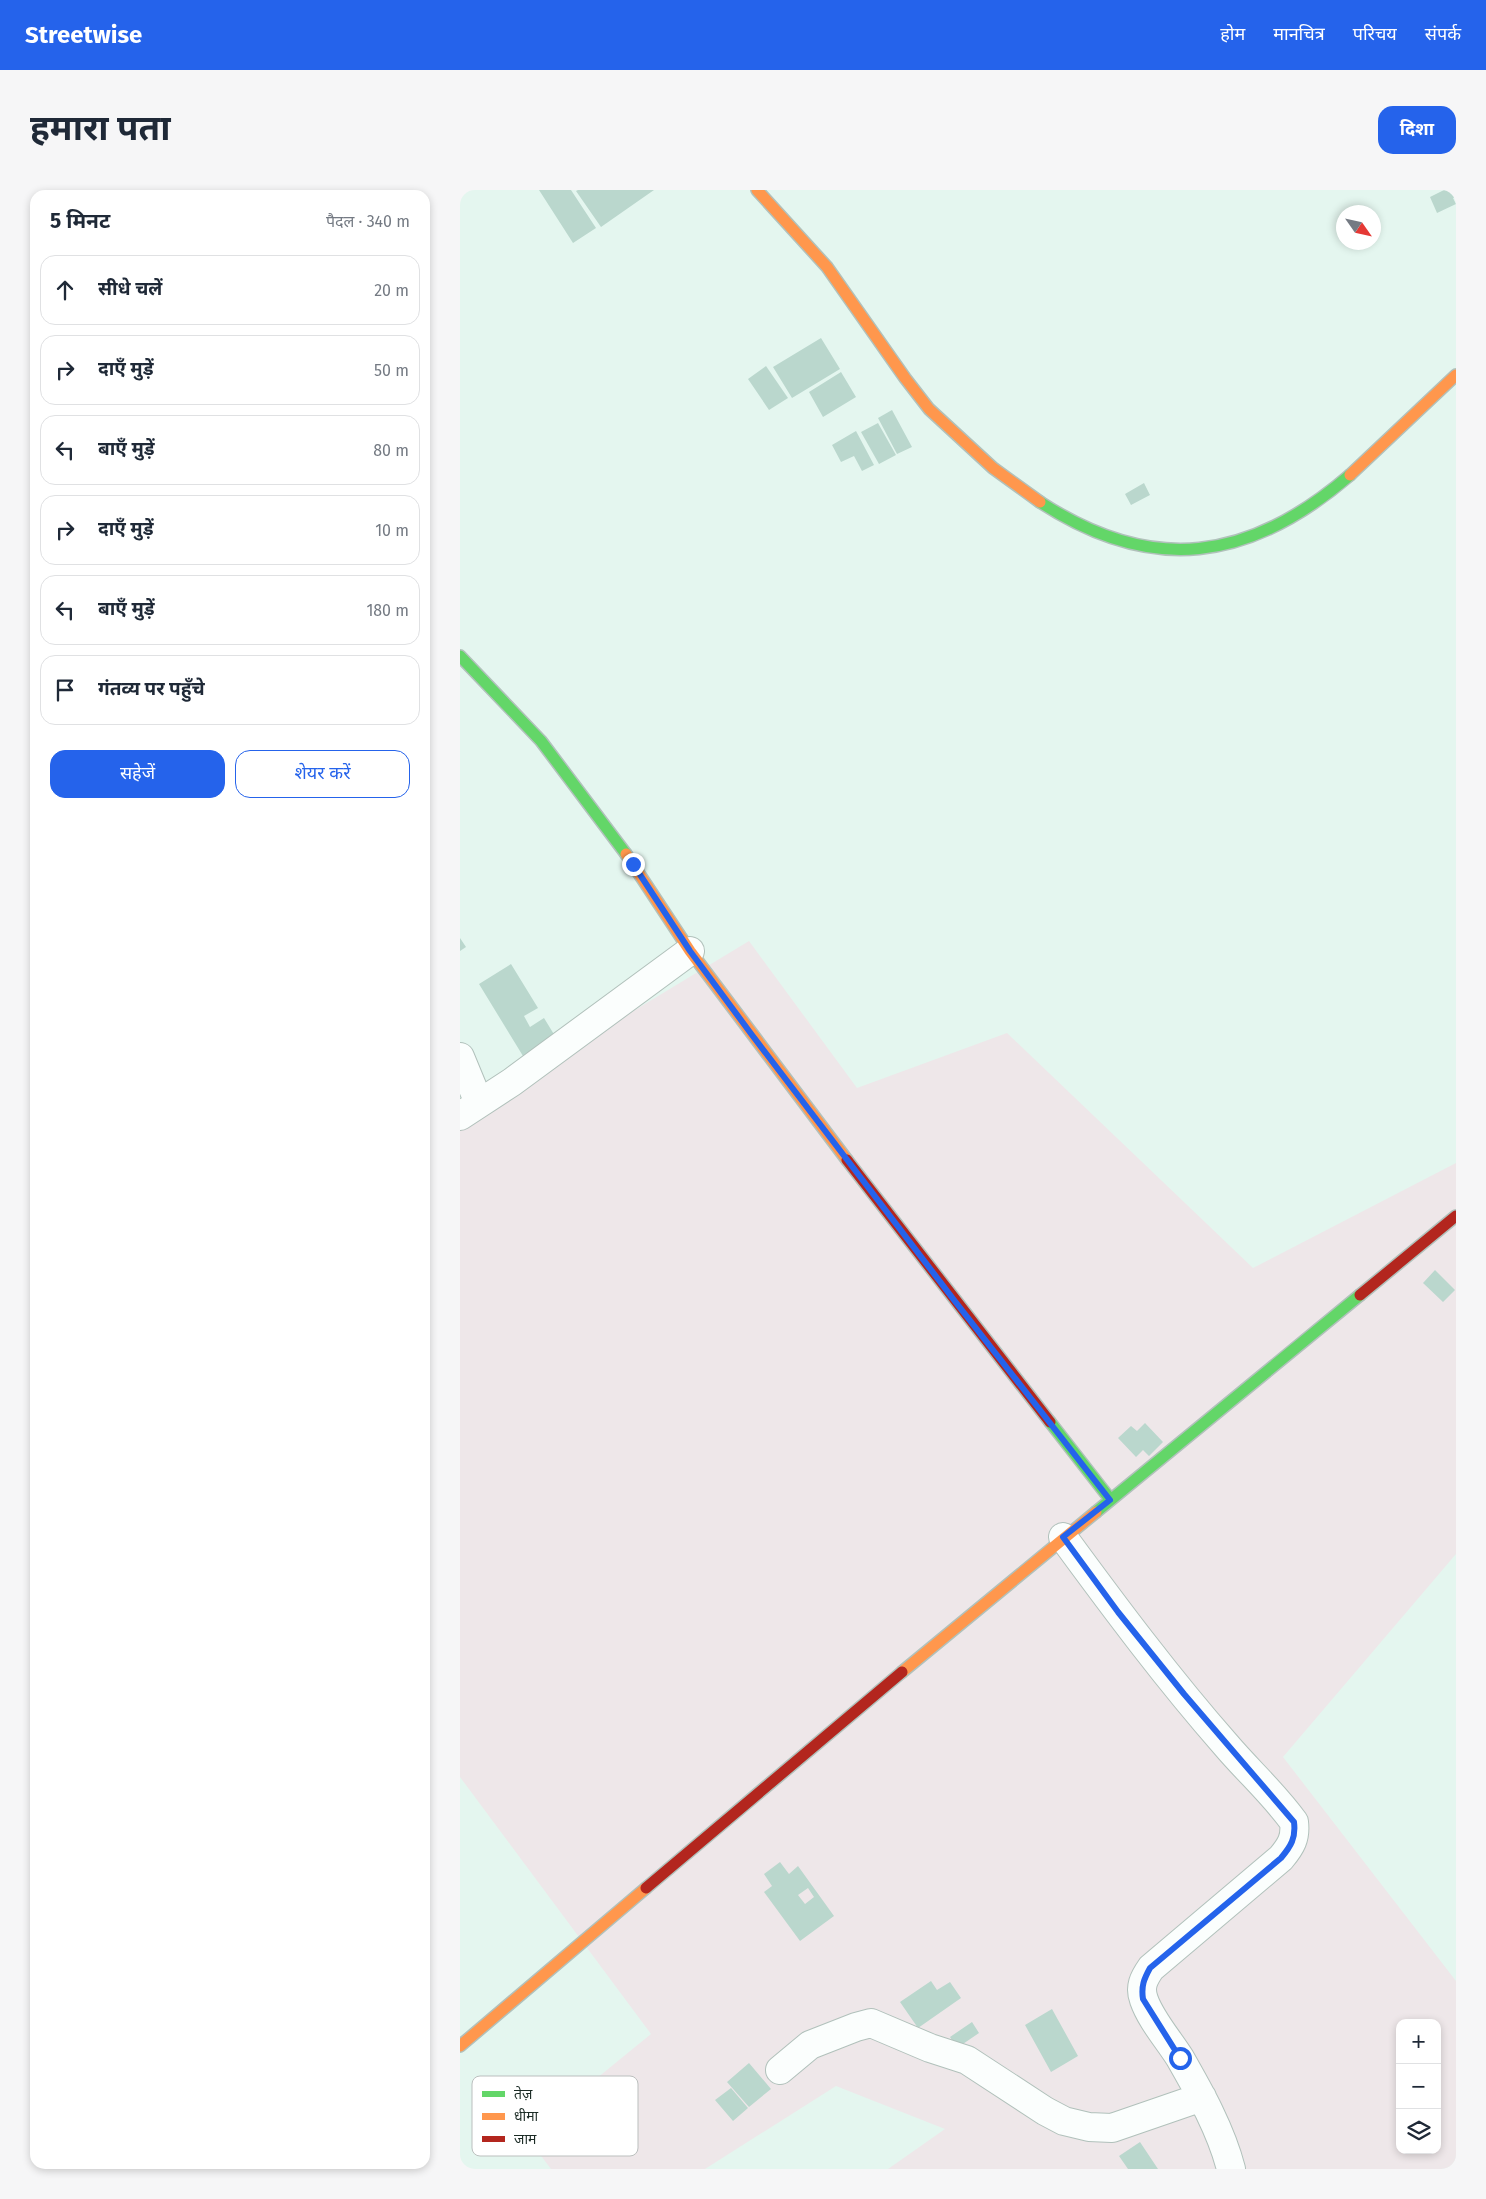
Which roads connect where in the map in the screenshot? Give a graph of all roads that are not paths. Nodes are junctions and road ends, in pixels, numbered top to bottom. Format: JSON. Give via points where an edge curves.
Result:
{"nodes":[{"id":1,"x":757,"y":190,"type":"edge"},
{"id":2,"x":1456,"y":374,"type":"edge"},
{"id":3,"x":460,"y":656,"type":"edge"},
{"id":4,"x":690,"y":951,"type":"junction"},
{"id":5,"x":460,"y":1058,"type":"edge"},
{"id":6,"x":469,"y":1109,"type":"edge"},
{"id":7,"x":1456,"y":1216,"type":"edge"},
{"id":8,"x":1110,"y":1500,"type":"junction"},
{"id":9,"x":1063,"y":1537,"type":"junction"},
{"id":10,"x":460,"y":2046,"type":"edge"},
{"id":11,"x":780,"y":2070,"type":"dead end"},
{"id":12,"x":1202,"y":2097,"type":"junction"},
{"id":13,"x":1231,"y":2169,"type":"edge"}],
"edges":[{"from":1,"to":2,"type":"street","via":[[835,277],[930,410],[953,433],[1002,477],[1037,502],[1090,530],[1142,549],[1178,551],[1212,548],[1254,535],[1306,508],[1345,479]]},
{"from":3,"to":4,"type":"street","via":[[541,741],[582,792]]},
{"from":4,"to":6,"type":"street","via":[[512,1082]]},
{"from":4,"to":8,"type":"street"},
{"from":5,"to":6,"type":"street"},
{"from":7,"to":8,"type":"street"},
{"from":8,"to":9,"type":"street"},
{"from":9,"to":10,"type":"street","via":[[816,1742]]},
{"from":9,"to":12,"type":"street","via":[[1184,1694],[1294,1822],[1291,1846],[1281,1858],[1150,1968],[1141,1988],[1143,1999]]},
{"from":11,"to":12,"type":"street","via":[[810,2045],[871,2023],[967,2060],[1045,2111],[1064,2121],[1089,2127],[1112,2128]]},
{"from":12,"to":13,"type":"street"}]}
